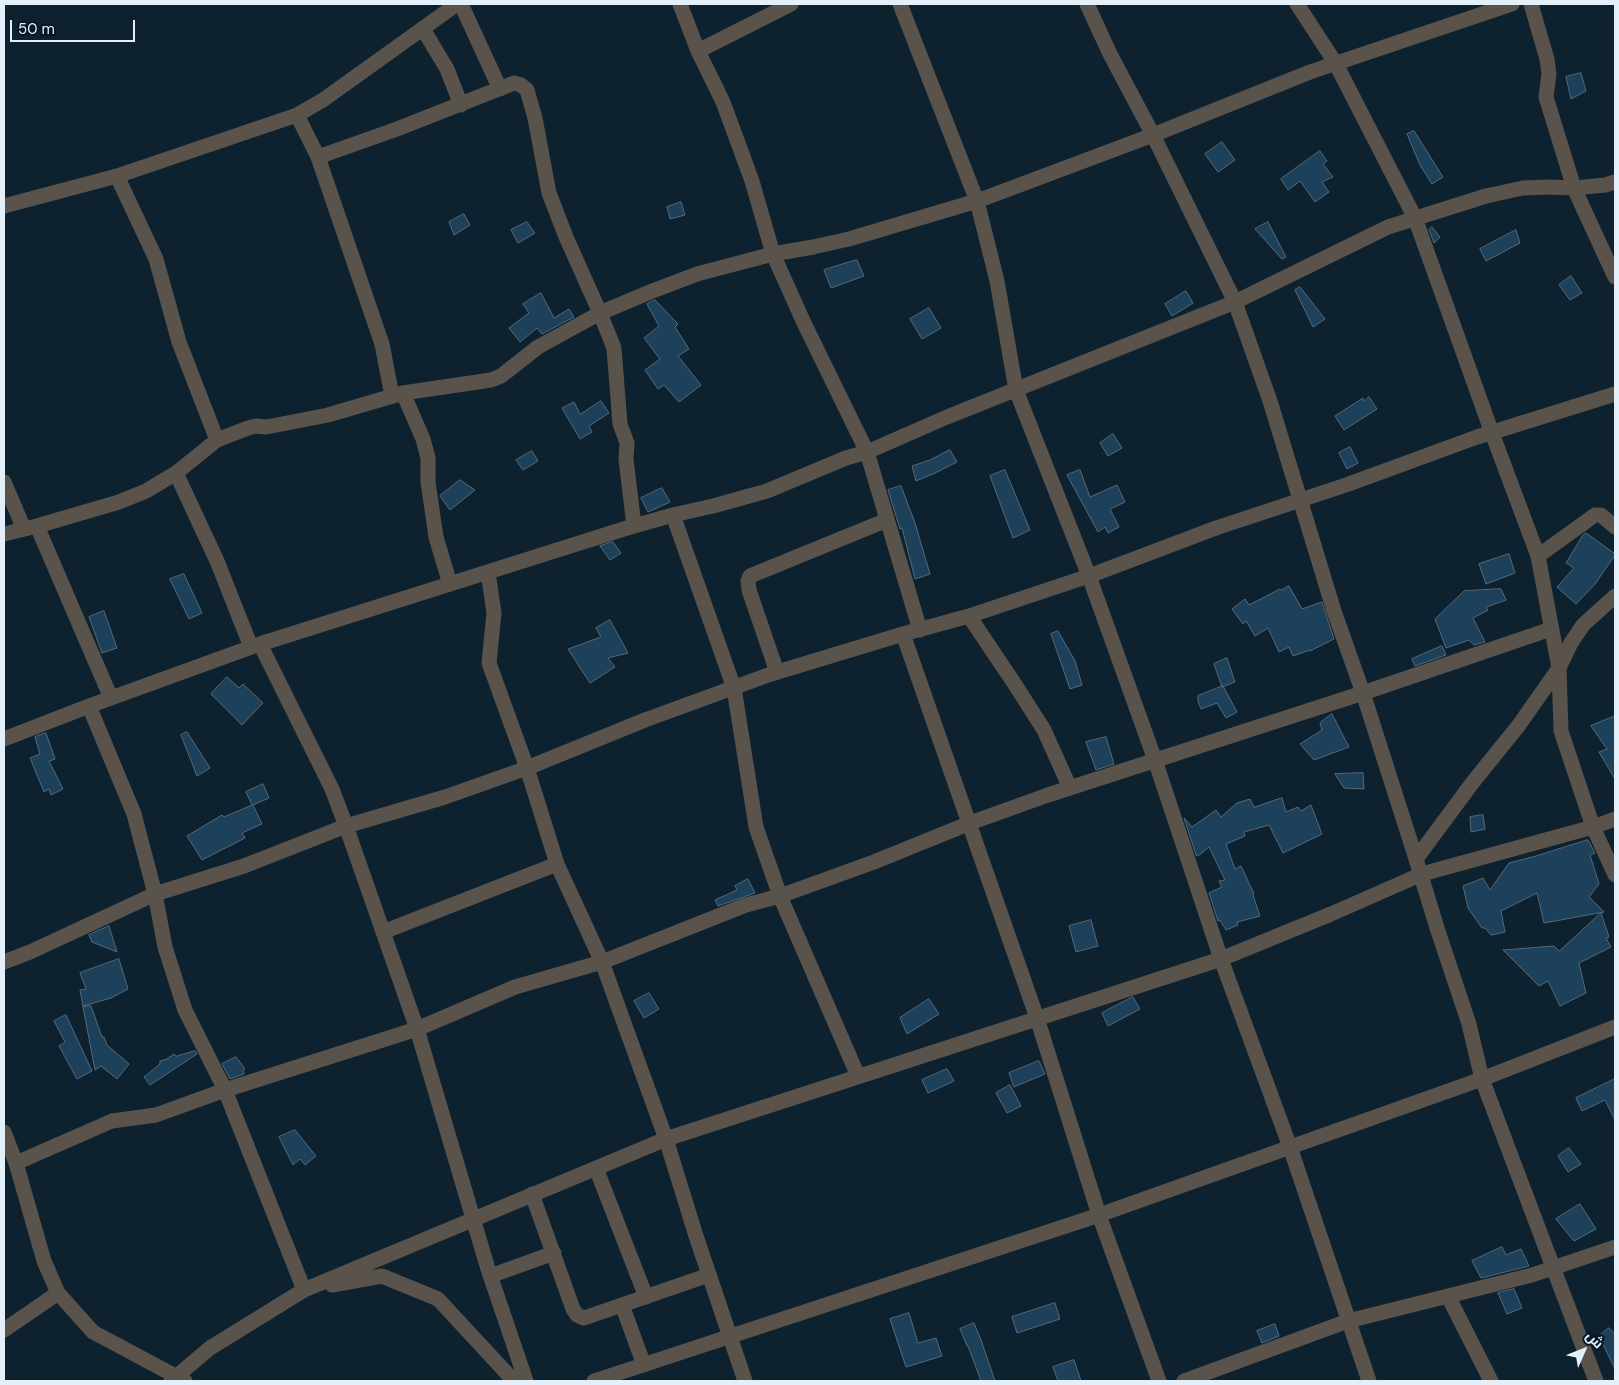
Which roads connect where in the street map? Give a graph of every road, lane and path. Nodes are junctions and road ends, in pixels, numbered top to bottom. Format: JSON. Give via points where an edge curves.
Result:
{"nodes":[{"id":1,"x":459,"y":4,"type":"edge"},
{"id":2,"x":680,"y":4,"type":"edge"},
{"id":3,"x":791,"y":4,"type":"edge"},
{"id":4,"x":900,"y":4,"type":"edge"},
{"id":5,"x":1088,"y":4,"type":"edge"},
{"id":6,"x":1298,"y":4,"type":"edge"},
{"id":7,"x":1512,"y":4,"type":"edge"},
{"id":8,"x":1531,"y":4,"type":"edge"},
{"id":9,"x":423,"y":29,"type":"junction"},
{"id":10,"x":698,"y":51,"type":"junction"},
{"id":11,"x":1336,"y":64,"type":"junction"},
{"id":12,"x":500,"y":89,"type":"junction"},
{"id":13,"x":461,"y":105,"type":"junction"},
{"id":14,"x":298,"y":115,"type":"junction"},
{"id":15,"x":1153,"y":135,"type":"junction"},
{"id":16,"x":318,"y":156,"type":"junction"},
{"id":17,"x":117,"y":176,"type":"junction"},
{"id":18,"x":1615,"y":182,"type":"edge"},
{"id":19,"x":1574,"y":188,"type":"junction"},
{"id":20,"x":976,"y":201,"type":"junction"},
{"id":21,"x":4,"y":206,"type":"edge"},
{"id":22,"x":1415,"y":218,"type":"junction"},
{"id":23,"x":773,"y":254,"type":"junction"},
{"id":24,"x":1615,"y":276,"type":"edge"},
{"id":25,"x":1235,"y":302,"type":"junction"},
{"id":26,"x":600,"y":313,"type":"junction"},
{"id":27,"x":1016,"y":390,"type":"junction"},
{"id":28,"x":398,"y":394,"type":"junction"},
{"id":29,"x":1615,"y":394,"type":"edge"},
{"id":30,"x":1492,"y":433,"type":"junction"},
{"id":31,"x":217,"y":440,"type":"junction"},
{"id":32,"x":867,"y":452,"type":"junction"},
{"id":33,"x":176,"y":472,"type":"junction"},
{"id":34,"x":4,"y":482,"type":"edge"},
{"id":35,"x":1300,"y":499,"type":"junction"},
{"id":36,"x":673,"y":515,"type":"junction"},
{"id":37,"x":887,"y":520,"type":"junction"},
{"id":38,"x":634,"y":526,"type":"junction"},
{"id":39,"x":1615,"y":527,"type":"edge"},
{"id":40,"x":31,"y":528,"type":"junction"},
{"id":41,"x":4,"y":534,"type":"edge"},
{"id":42,"x":1538,"y":556,"type":"junction"},
{"id":43,"x":488,"y":572,"type":"junction"},
{"id":44,"x":1089,"y":576,"type":"junction"},
{"id":45,"x":450,"y":584,"type":"junction"},
{"id":46,"x":1615,"y":596,"type":"edge"},
{"id":47,"x":969,"y":616,"type":"junction"},
{"id":48,"x":1551,"y":629,"type":"junction"},
{"id":49,"x":920,"y":630,"type":"junction"},
{"id":50,"x":903,"y":634,"type":"junction"},
{"id":51,"x":256,"y":646,"type":"junction"},
{"id":52,"x":1559,"y":668,"type":"junction"},
{"id":53,"x":777,"y":672,"type":"junction"},
{"id":54,"x":734,"y":688,"type":"junction"},
{"id":55,"x":1363,"y":693,"type":"junction"},
{"id":56,"x":111,"y":698,"type":"junction"},
{"id":57,"x":89,"y":706,"type":"junction"},
{"id":58,"x":4,"y":739,"type":"edge"},
{"id":59,"x":1155,"y":760,"type":"junction"},
{"id":60,"x":527,"y":768,"type":"junction"},
{"id":61,"x":1070,"y":788,"type":"junction"},
{"id":62,"x":1615,"y":819,"type":"edge"},
{"id":63,"x":970,"y":823,"type":"junction"},
{"id":64,"x":346,"y":826,"type":"junction"},
{"id":65,"x":1593,"y":827,"type":"junction"},
{"id":66,"x":1416,"y":859,"type":"junction"},
{"id":67,"x":557,"y":864,"type":"junction"},
{"id":68,"x":1422,"y":874,"type":"junction"},
{"id":69,"x":1615,"y":875,"type":"edge"},
{"id":70,"x":155,"y":894,"type":"junction"},
{"id":71,"x":780,"y":896,"type":"junction"},
{"id":72,"x":383,"y":932,"type":"junction"},
{"id":73,"x":1221,"y":959,"type":"junction"},
{"id":74,"x":4,"y":962,"type":"edge"},
{"id":75,"x":602,"y":962,"type":"junction"},
{"id":76,"x":1037,"y":1018,"type":"junction"},
{"id":77,"x":1615,"y":1027,"type":"edge"},
{"id":78,"x":417,"y":1029,"type":"junction"},
{"id":79,"x":858,"y":1076,"type":"junction"},
{"id":80,"x":1482,"y":1079,"type":"junction"},
{"id":81,"x":224,"y":1090,"type":"junction"},
{"id":82,"x":4,"y":1132,"type":"edge"},
{"id":83,"x":666,"y":1139,"type":"junction"},
{"id":84,"x":1290,"y":1147,"type":"junction"},
{"id":85,"x":16,"y":1163,"type":"junction"},
{"id":86,"x":596,"y":1168,"type":"junction"},
{"id":87,"x":532,"y":1194,"type":"junction"},
{"id":88,"x":1099,"y":1215,"type":"junction"},
{"id":89,"x":473,"y":1219,"type":"junction"},
{"id":90,"x":1615,"y":1247,"type":"edge"},
{"id":91,"x":554,"y":1253,"type":"junction"},
{"id":92,"x":1554,"y":1268,"type":"junction"},
{"id":93,"x":709,"y":1275,"type":"junction"},
{"id":94,"x":490,"y":1276,"type":"junction"},
{"id":95,"x":304,"y":1290,"type":"junction"},
{"id":96,"x":58,"y":1293,"type":"junction"},
{"id":97,"x":646,"y":1296,"type":"junction"},
{"id":98,"x":1448,"y":1296,"type":"junction"},
{"id":99,"x":622,"y":1305,"type":"junction"},
{"id":100,"x":1348,"y":1321,"type":"junction"},
{"id":101,"x":4,"y":1330,"type":"edge"},
{"id":102,"x":730,"y":1337,"type":"junction"},
{"id":103,"x":644,"y":1365,"type":"junction"},
{"id":104,"x":178,"y":1380,"type":"edge"},
{"id":105,"x":514,"y":1381,"type":"edge"},
{"id":106,"x":526,"y":1381,"type":"edge"},
{"id":107,"x":594,"y":1381,"type":"edge"},
{"id":108,"x":744,"y":1381,"type":"edge"},
{"id":109,"x":1159,"y":1381,"type":"edge"},
{"id":110,"x":1184,"y":1381,"type":"edge"},
{"id":111,"x":1369,"y":1381,"type":"edge"},
{"id":112,"x":1491,"y":1381,"type":"edge"},
{"id":113,"x":1596,"y":1381,"type":"edge"}],
"edges":[{"from":1,"to":9,"type":"street"},
{"from":1,"to":12,"type":"street"},
{"from":2,"to":10,"type":"street"},
{"from":3,"to":10,"type":"street"},
{"from":4,"to":20,"type":"street"},
{"from":5,"to":15,"type":"street","via":[[1110,54]]},
{"from":6,"to":11,"type":"street"},
{"from":7,"to":11,"type":"street"},
{"from":8,"to":19,"type":"street","via":[[1547,59],[1546,97]]},
{"from":9,"to":13,"type":"street","via":[[447,69]]},
{"from":9,"to":14,"type":"street"},
{"from":10,"to":23,"type":"street","via":[[723,102],[752,181]]},
{"from":11,"to":15,"type":"street"},
{"from":11,"to":22,"type":"street"},
{"from":12,"to":13,"type":"street"},
{"from":12,"to":26,"type":"street","via":[[514,84],[527,90],[549,193]]},
{"from":13,"to":16,"type":"street"},
{"from":14,"to":16,"type":"street"},
{"from":14,"to":17,"type":"street"},
{"from":15,"to":20,"type":"street"},
{"from":15,"to":25,"type":"street"},
{"from":16,"to":28,"type":"street"},
{"from":17,"to":21,"type":"street"},
{"from":17,"to":31,"type":"street","via":[[156,259],[179,342]]},
{"from":18,"to":19,"type":"street"},
{"from":19,"to":22,"type":"street","via":[[1523,188]]},
{"from":19,"to":24,"type":"street"},
{"from":20,"to":23,"type":"street","via":[[849,239]]},
{"from":20,"to":27,"type":"street","via":[[997,281]]},
{"from":22,"to":25,"type":"street","via":[[1388,227]]},
{"from":22,"to":30,"type":"street"},
{"from":23,"to":26,"type":"street","via":[[697,274]]},
{"from":23,"to":32,"type":"street"},
{"from":25,"to":27,"type":"street"},
{"from":25,"to":35,"type":"street"},
{"from":26,"to":28,"type":"street","via":[[538,347],[501,376]]},
{"from":26,"to":38,"type":"street","via":[[614,348],[620,424],[627,443]]},
{"from":27,"to":32,"type":"street"},
{"from":27,"to":44,"type":"street"},
{"from":28,"to":31,"type":"street","via":[[328,415],[248,428]]},
{"from":28,"to":45,"type":"street","via":[[423,439],[436,538]]},
{"from":29,"to":30,"type":"street"},
{"from":30,"to":35,"type":"street"},
{"from":30,"to":42,"type":"street"},
{"from":31,"to":33,"type":"street"},
{"from":32,"to":36,"type":"street","via":[[767,491]]},
{"from":32,"to":37,"type":"street"},
{"from":33,"to":40,"type":"street","via":[[146,491],[119,502]]},
{"from":33,"to":51,"type":"street"},
{"from":34,"to":40,"type":"street"},
{"from":35,"to":44,"type":"street"},
{"from":35,"to":55,"type":"street"},
{"from":36,"to":38,"type":"street"},
{"from":36,"to":54,"type":"street"},
{"from":37,"to":49,"type":"street"},
{"from":37,"to":53,"type":"street","via":[[750,576],[749,590]]},
{"from":38,"to":43,"type":"street"},
{"from":39,"to":42,"type":"street","via":[[1601,515],[1595,515]]},
{"from":40,"to":41,"type":"street"},
{"from":40,"to":56,"type":"street"},
{"from":42,"to":48,"type":"street"},
{"from":43,"to":45,"type":"street"},
{"from":43,"to":60,"type":"street","via":[[494,613],[489,663]]},
{"from":44,"to":47,"type":"street"},
{"from":44,"to":59,"type":"street"},
{"from":45,"to":51,"type":"street"},
{"from":46,"to":52,"type":"street","via":[[1583,625]]},
{"from":47,"to":49,"type":"street"},
{"from":47,"to":61,"type":"street","via":[[1044,730]]},
{"from":48,"to":52,"type":"street"},
{"from":48,"to":55,"type":"street"},
{"from":49,"to":50,"type":"street"},
{"from":50,"to":53,"type":"street"},
{"from":50,"to":63,"type":"street"},
{"from":51,"to":56,"type":"street"},
{"from":51,"to":64,"type":"street","via":[[332,789]]},
{"from":52,"to":65,"type":"street","via":[[1561,731]]},
{"from":52,"to":66,"type":"street"},
{"from":53,"to":54,"type":"street"},
{"from":54,"to":60,"type":"street"},
{"from":54,"to":71,"type":"street","via":[[756,827]]},
{"from":55,"to":59,"type":"street"},
{"from":55,"to":66,"type":"street"},
{"from":56,"to":57,"type":"street"},
{"from":57,"to":58,"type":"street"},
{"from":57,"to":70,"type":"street","via":[[134,814]]},
{"from":59,"to":61,"type":"street"},
{"from":59,"to":73,"type":"street"},
{"from":60,"to":64,"type":"street","via":[[445,797]]},
{"from":60,"to":67,"type":"street"},
{"from":61,"to":63,"type":"street"},
{"from":62,"to":65,"type":"street"},
{"from":63,"to":71,"type":"street"},
{"from":63,"to":76,"type":"street"},
{"from":64,"to":70,"type":"street","via":[[244,866]]},
{"from":64,"to":72,"type":"street"},
{"from":65,"to":68,"type":"street"},
{"from":65,"to":69,"type":"street"},
{"from":66,"to":68,"type":"street"},
{"from":67,"to":72,"type":"street"},
{"from":67,"to":75,"type":"street"},
{"from":68,"to":73,"type":"street"},
{"from":68,"to":80,"type":"street","via":[[1469,1024]]},
{"from":70,"to":74,"type":"street"},
{"from":70,"to":81,"type":"street","via":[[165,948],[184,1010]]},
{"from":71,"to":75,"type":"street","via":[[746,905]]},
{"from":71,"to":79,"type":"street"},
{"from":72,"to":78,"type":"street"},
{"from":73,"to":76,"type":"street"},
{"from":73,"to":84,"type":"street"},
{"from":75,"to":78,"type":"street","via":[[515,987]]},
{"from":75,"to":83,"type":"street"},
{"from":76,"to":79,"type":"street"},
{"from":76,"to":88,"type":"street"},
{"from":77,"to":80,"type":"street"},
{"from":78,"to":81,"type":"street"},
{"from":78,"to":89,"type":"street"},
{"from":79,"to":83,"type":"street"},
{"from":80,"to":84,"type":"street"},
{"from":80,"to":92,"type":"street"},
{"from":81,"to":85,"type":"street","via":[[156,1114],[112,1121]]},
{"from":81,"to":95,"type":"street"},
{"from":82,"to":85,"type":"street"},
{"from":83,"to":86,"type":"street"},
{"from":83,"to":93,"type":"street"},
{"from":84,"to":88,"type":"street"},
{"from":84,"to":100,"type":"street"},
{"from":85,"to":96,"type":"street","via":[[44,1261]]},
{"from":86,"to":87,"type":"street"},
{"from":86,"to":97,"type":"street"},
{"from":87,"to":89,"type":"street"},
{"from":87,"to":91,"type":"street"},
{"from":88,"to":102,"type":"street"},
{"from":88,"to":109,"type":"street"},
{"from":89,"to":94,"type":"street"},
{"from":89,"to":95,"type":"street"},
{"from":90,"to":92,"type":"street"},
{"from":91,"to":94,"type":"street"},
{"from":91,"to":99,"type":"street","via":[[577,1315],[584,1318]]},
{"from":92,"to":98,"type":"street"},
{"from":92,"to":113,"type":"street"},
{"from":93,"to":97,"type":"street"},
{"from":93,"to":102,"type":"street"},
{"from":94,"to":106,"type":"street"},
{"from":95,"to":104,"type":"street","via":[[210,1348]]},
{"from":95,"to":105,"type":"street","via":[[382,1276],[438,1299]]},
{"from":96,"to":101,"type":"street"},
{"from":96,"to":104,"type":"street","via":[[93,1332]]},
{"from":97,"to":99,"type":"street"},
{"from":98,"to":100,"type":"street"},
{"from":98,"to":112,"type":"street"},
{"from":99,"to":103,"type":"street"},
{"from":100,"to":110,"type":"street"},
{"from":100,"to":111,"type":"street"},
{"from":102,"to":103,"type":"street"},
{"from":102,"to":108,"type":"street"},
{"from":103,"to":107,"type":"street"}]}
